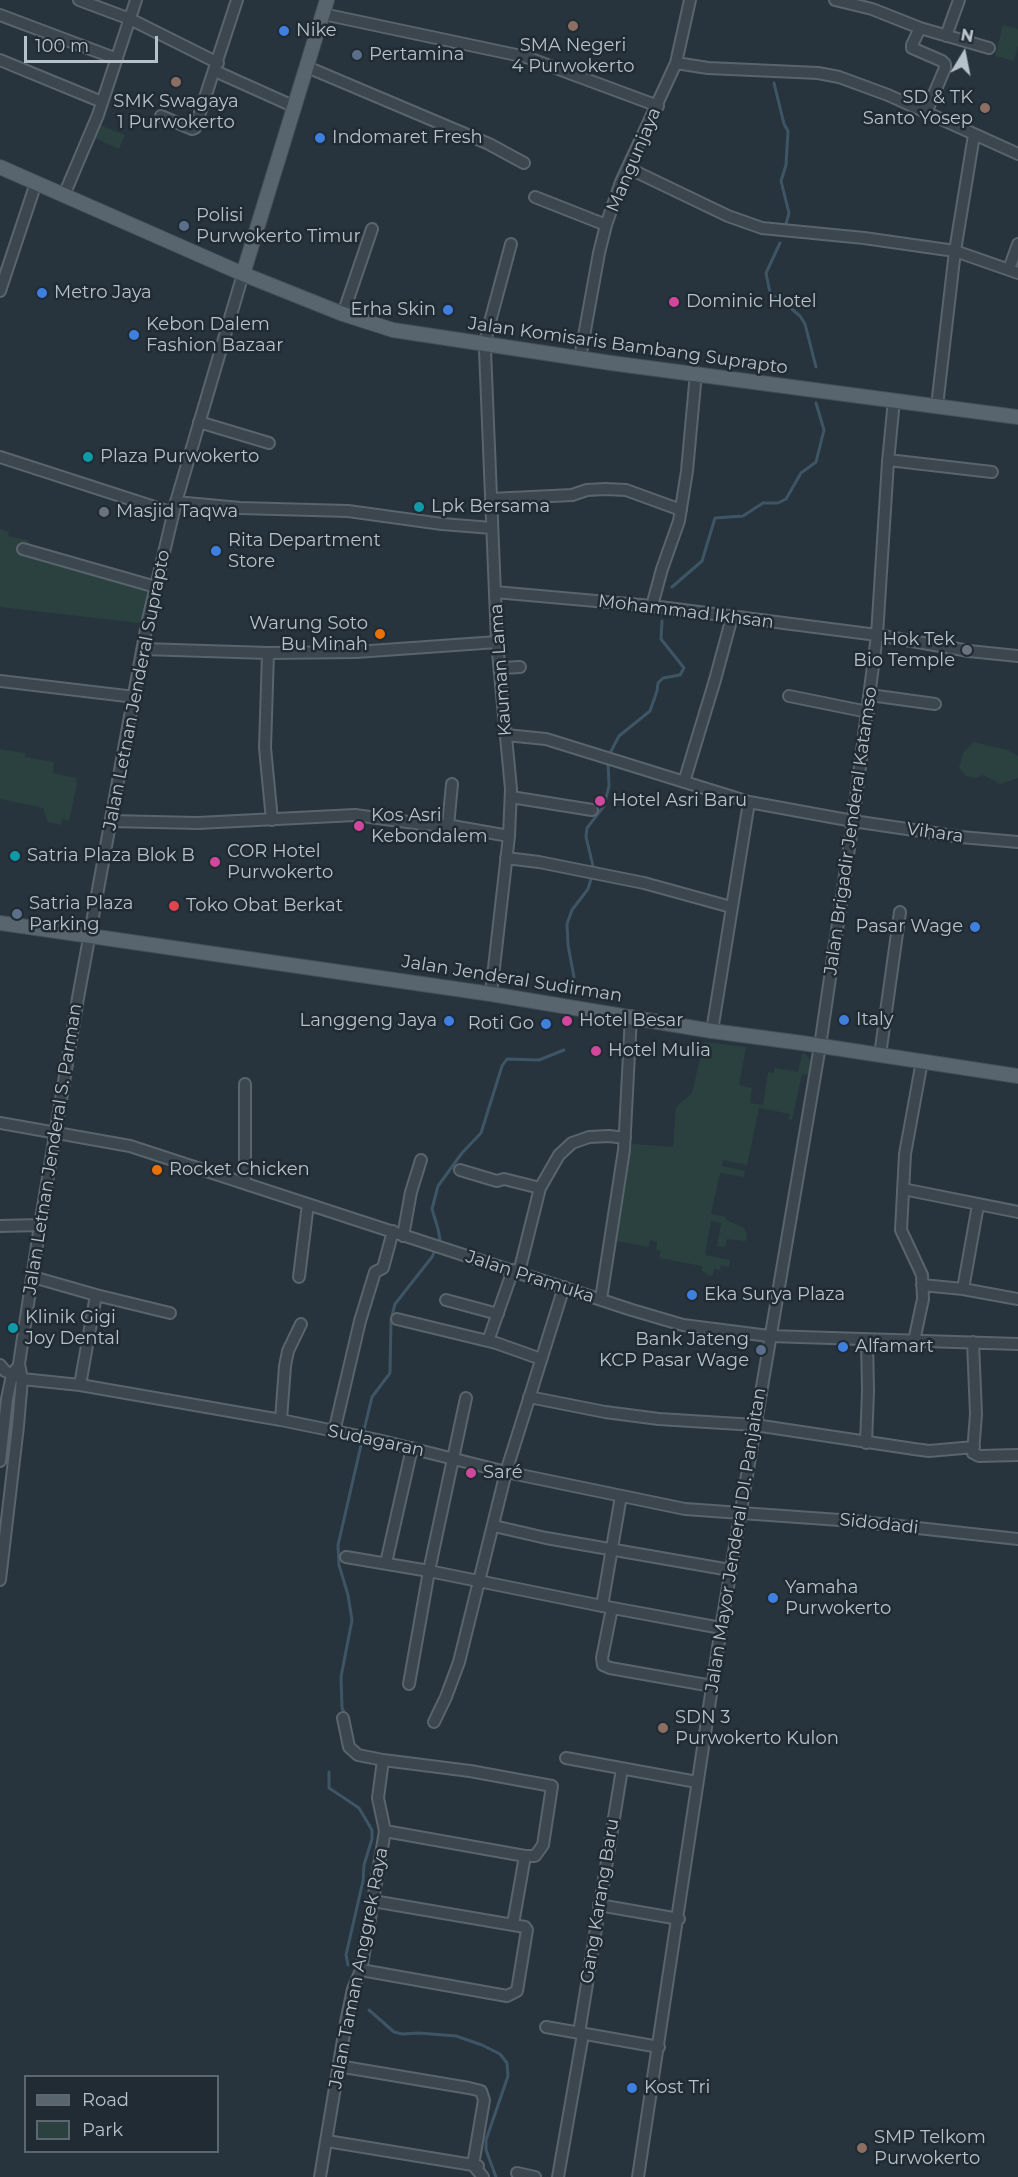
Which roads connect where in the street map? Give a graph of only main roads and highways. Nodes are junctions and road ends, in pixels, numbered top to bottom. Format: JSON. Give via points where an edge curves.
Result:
{"nodes":[{"id":1,"x":327,"y":0,"type":"edge"},
{"id":2,"x":0,"y":167,"type":"edge"},
{"id":3,"x":243,"y":274,"type":"junction"},
{"id":4,"x":1018,"y":417,"type":"edge"},
{"id":5,"x":0,"y":922,"type":"edge"},
{"id":6,"x":1018,"y":1076,"type":"edge"}],
"edges":[{"from":1,"to":3,"type":"main road"},
{"from":2,"to":3,"type":"main road","name":"Jalan Komisaris Bambang Suprapto"},
{"from":3,"to":4,"type":"main road","name":"Jalan Komisaris Bambang Suprapto","via":[[393,330]]},
{"from":5,"to":6,"type":"main road","name":"Jalan Jenderal Sudirman"}]}
